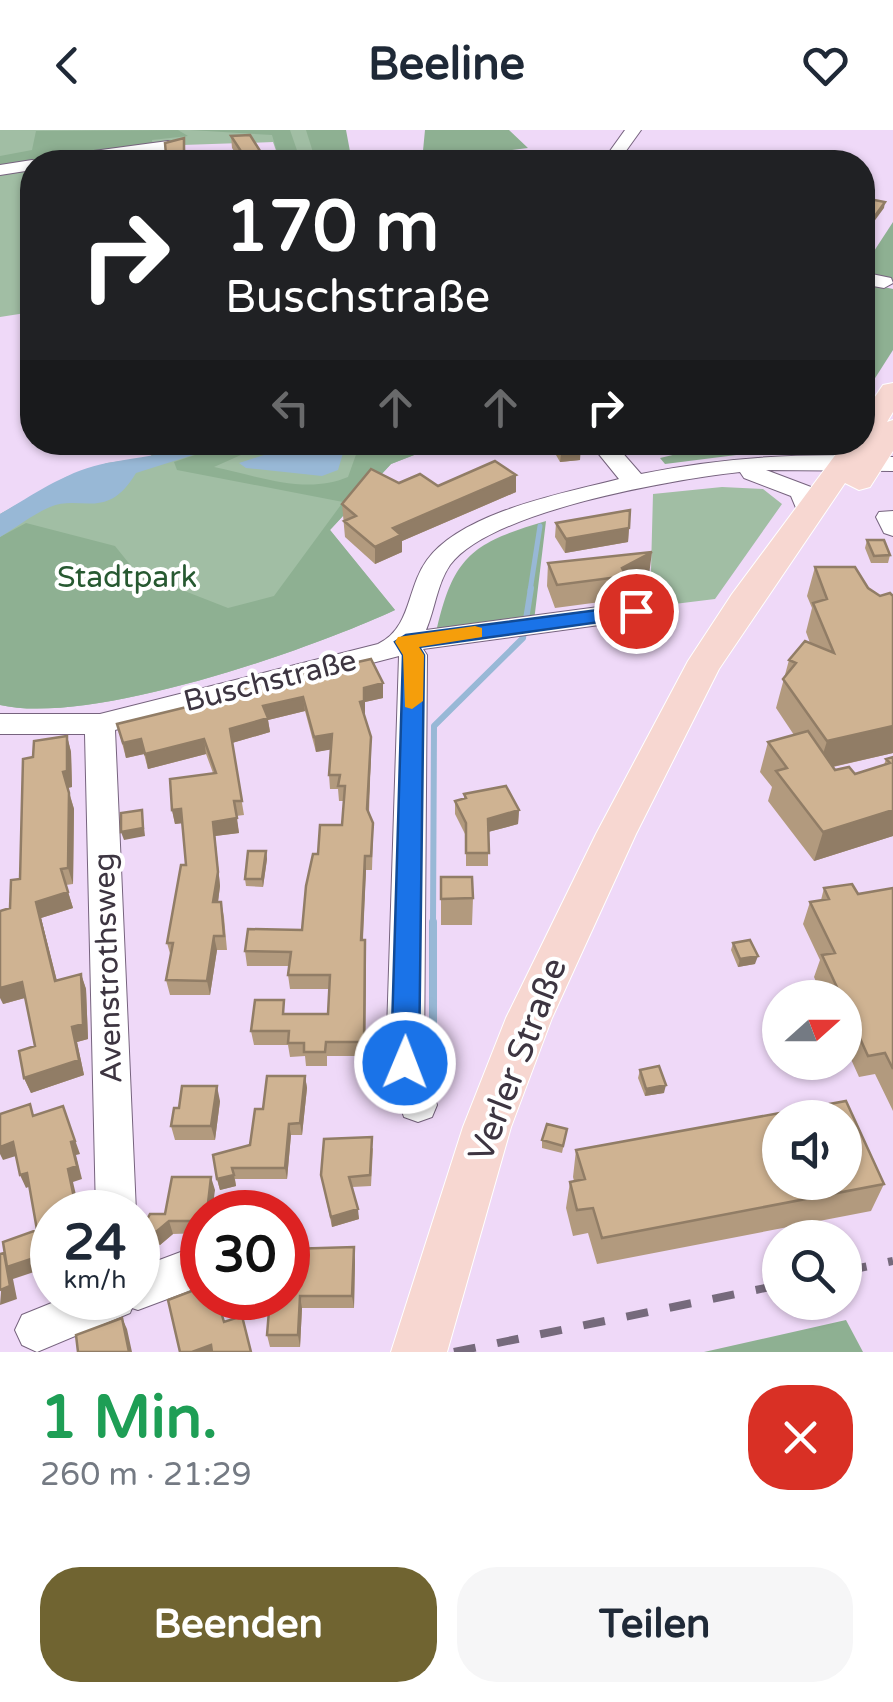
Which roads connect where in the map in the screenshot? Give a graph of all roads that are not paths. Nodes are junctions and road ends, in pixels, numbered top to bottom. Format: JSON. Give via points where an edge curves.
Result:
{"nodes":[{"id":1,"x":168,"y":146,"type":"edge"},
{"id":2,"x":138,"y":150,"type":"edge"},
{"id":3,"x":875,"y":280,"type":"edge"},
{"id":4,"x":884,"y":282,"type":"dead end"},
{"id":5,"x":893,"y":391,"type":"edge"},
{"id":6,"x":893,"y":430,"type":"edge"},
{"id":7,"x":875,"y":437,"type":"edge"},
{"id":8,"x":875,"y":451,"type":"edge"},
{"id":9,"x":611,"y":455,"type":"edge"},
{"id":10,"x":865,"y":462,"type":"edge"},
{"id":11,"x":752,"y":473,"type":"junction"},
{"id":12,"x":663,"y":476,"type":"junction"},
{"id":13,"x":634,"y":481,"type":"junction"},
{"id":14,"x":808,"y":510,"type":"junction"},
{"id":15,"x":658,"y":617,"type":"dead end"},
{"id":16,"x":406,"y":642,"type":"junction"},
{"id":17,"x":0,"y":724,"type":"edge"},
{"id":18,"x":100,"y":724,"type":"junction"},
{"id":19,"x":645,"y":780,"type":"junction"},
{"id":20,"x":418,"y":1105,"type":"dead end"},
{"id":21,"x":115,"y":1190,"type":"edge"},
{"id":22,"x":61,"y":1320,"type":"edge"},
{"id":23,"x":37,"y":1330,"type":"dead end"},
{"id":24,"x":419,"y":1352,"type":"edge"}],
"edges":[{"from":1,"to":2,"type":"street"},
{"from":3,"to":4,"type":"street"},
{"from":5,"to":7,"type":"main road","name":"Verler Straße"},
{"from":6,"to":8,"type":"main road","name":"Verler Straße"},
{"from":9,"to":13,"type":"street"},
{"from":10,"to":11,"type":"street"},
{"from":10,"to":12,"type":"street","via":[[716,466]]},
{"from":10,"to":14,"type":"main road","name":"Verler Straße"},
{"from":10,"to":19,"type":"main road","name":"Verler Straße"},
{"from":11,"to":12,"type":"street"},
{"from":11,"to":14,"type":"street","via":[[802,492]]},
{"from":12,"to":13,"type":"street"},
{"from":13,"to":16,"type":"street","via":[[470,537],[444,556],[427,582]]},
{"from":14,"to":19,"type":"main road","name":"Verler Straße","via":[[702,668]]},
{"from":15,"to":16,"type":"street","name":"Buschstraße","via":[[636,611]]},
{"from":16,"to":18,"type":"street","name":"Buschstraße"},
{"from":16,"to":20,"type":"street","via":[[413,655],[405,1063]]},
{"from":17,"to":18,"type":"street","name":"Buschstraße"},
{"from":18,"to":21,"type":"street","name":"Avenstrothsweg"},
{"from":19,"to":24,"type":"main road","name":"Verler Straße","via":[[528,1018]]},
{"from":22,"to":23,"type":"street"}]}
